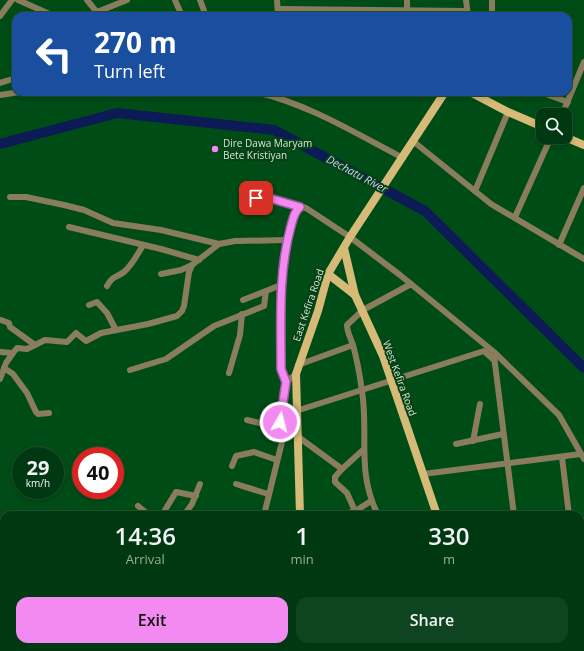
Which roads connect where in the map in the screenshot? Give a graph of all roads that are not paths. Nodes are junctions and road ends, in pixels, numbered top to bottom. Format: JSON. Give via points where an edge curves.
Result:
{"nodes":[{"id":1,"x":12,"y":0,"type":"edge"},
{"id":2,"x":18,"y":0,"type":"edge"},
{"id":3,"x":87,"y":0,"type":"edge"},
{"id":4,"x":127,"y":0,"type":"edge"},
{"id":5,"x":175,"y":0,"type":"edge"},
{"id":6,"x":200,"y":0,"type":"edge"},
{"id":7,"x":277,"y":0,"type":"edge"},
{"id":8,"x":407,"y":0,"type":"edge"},
{"id":9,"x":466,"y":0,"type":"edge"},
{"id":10,"x":492,"y":0,"type":"edge"},
{"id":11,"x":278,"y":9,"type":"joint"},
{"id":12,"x":406,"y":11,"type":"junction"},
{"id":13,"x":45,"y":12,"type":"edge"},
{"id":14,"x":96,"y":12,"type":"edge"},
{"id":15,"x":102,"y":12,"type":"edge"},
{"id":16,"x":180,"y":12,"type":"edge"},
{"id":17,"x":204,"y":12,"type":"edge"},
{"id":18,"x":426,"y":12,"type":"edge"},
{"id":19,"x":467,"y":12,"type":"edge"},
{"id":20,"x":492,"y":12,"type":"edge"},
{"id":21,"x":0,"y":16,"type":"edge"},
{"id":22,"x":584,"y":62,"type":"edge"},
{"id":23,"x":580,"y":71,"type":"junction"},
{"id":24,"x":12,"y":79,"type":"edge"},
{"id":25,"x":584,"y":80,"type":"edge"},
{"id":26,"x":0,"y":83,"type":"edge"},
{"id":27,"x":572,"y":92,"type":"edge"},
{"id":28,"x":12,"y":93,"type":"edge"},
{"id":29,"x":0,"y":95,"type":"edge"},
{"id":30,"x":272,"y":96,"type":"edge"},
{"id":31,"x":443,"y":96,"type":"edge"},
{"id":32,"x":478,"y":96,"type":"edge"},
{"id":33,"x":551,"y":96,"type":"edge"},
{"id":34,"x":570,"y":96,"type":"edge"},
{"id":35,"x":284,"y":99,"type":"joint"},
{"id":36,"x":568,"y":102,"type":"junction"},
{"id":37,"x":565,"y":108,"type":"edge"},
{"id":38,"x":508,"y":112,"type":"junction"},
{"id":39,"x":536,"y":124,"type":"edge"},
{"id":40,"x":572,"y":140,"type":"edge"},
{"id":41,"x":414,"y":142,"type":"junction"},
{"id":42,"x":548,"y":144,"type":"edge"},
{"id":43,"x":584,"y":146,"type":"edge"},
{"id":44,"x":403,"y":158,"type":"junction"},
{"id":45,"x":584,"y":188,"type":"edge"},
{"id":46,"x":475,"y":191,"type":"junction"},
{"id":47,"x":10,"y":197,"type":"dead end"},
{"id":48,"x":249,"y":200,"type":"dead end"},
{"id":49,"x":300,"y":207,"type":"junction"},
{"id":50,"x":515,"y":217,"type":"junction"},
{"id":51,"x":69,"y":227,"type":"dead end"},
{"id":52,"x":350,"y":236,"type":"junction"},
{"id":53,"x":288,"y":240,"type":"junction"},
{"id":54,"x":219,"y":244,"type":"junction"},
{"id":55,"x":143,"y":245,"type":"junction"},
{"id":56,"x":560,"y":245,"type":"junction"},
{"id":57,"x":344,"y":248,"type":"junction"},
{"id":58,"x":584,"y":259,"type":"edge"},
{"id":59,"x":199,"y":260,"type":"junction"},
{"id":60,"x":192,"y":265,"type":"junction"},
{"id":61,"x":161,"y":274,"type":"dead end"},
{"id":62,"x":328,"y":274,"type":"junction"},
{"id":63,"x":411,"y":284,"type":"junction"},
{"id":64,"x":281,"y":285,"type":"junction"},
{"id":65,"x":107,"y":286,"type":"dead end"},
{"id":66,"x":266,"y":291,"type":"junction"},
{"id":67,"x":355,"y":295,"type":"junction"},
{"id":68,"x":243,"y":300,"type":"dead end"},
{"id":69,"x":89,"y":305,"type":"dead end"},
{"id":70,"x":363,"y":310,"type":"junction"},
{"id":71,"x":242,"y":314,"type":"junction"},
{"id":72,"x":1,"y":320,"type":"dead end"},
{"id":73,"x":116,"y":330,"type":"junction"},
{"id":74,"x":35,"y":345,"type":"junction"},
{"id":75,"x":353,"y":346,"type":"junction"},
{"id":76,"x":0,"y":352,"type":"edge"},
{"id":77,"x":494,"y":352,"type":"junction"},
{"id":78,"x":13,"y":353,"type":"junction"},
{"id":79,"x":494,"y":360,"type":"junction"},
{"id":80,"x":298,"y":365,"type":"junction"},
{"id":81,"x":4,"y":368,"type":"junction"},
{"id":82,"x":130,"y":370,"type":"dead end"},
{"id":83,"x":228,"y":373,"type":"dead end"},
{"id":84,"x":296,"y":374,"type":"junction"},
{"id":85,"x":0,"y":379,"type":"edge"},
{"id":86,"x":392,"y":380,"type":"junction"},
{"id":87,"x":286,"y":382,"type":"junction"},
{"id":88,"x":362,"y":391,"type":"junction"},
{"id":89,"x":480,"y":404,"type":"dead end"},
{"id":90,"x":296,"y":411,"type":"junction"},
{"id":91,"x":49,"y":413,"type":"dead end"},
{"id":92,"x":247,"y":420,"type":"dead end"},
{"id":93,"x":282,"y":428,"type":"junction"},
{"id":94,"x":503,"y":434,"type":"junction"},
{"id":95,"x":297,"y":436,"type":"junction"},
{"id":96,"x":472,"y":441,"type":"junction"},
{"id":97,"x":456,"y":444,"type":"dead end"},
{"id":98,"x":363,"y":450,"type":"junction"},
{"id":99,"x":562,"y":457,"type":"junction"},
{"id":100,"x":583,"y":457,"type":"edge"},
{"id":101,"x":277,"y":460,"type":"junction"},
{"id":102,"x":506,"y":462,"type":"junction"},
{"id":103,"x":232,"y":466,"type":"dead end"},
{"id":104,"x":342,"y":468,"type":"junction"},
{"id":105,"x":423,"y":474,"type":"junction"},
{"id":106,"x":200,"y":484,"type":"dead end"},
{"id":107,"x":236,"y":484,"type":"dead end"},
{"id":108,"x":268,"y":494,"type":"junction"},
{"id":109,"x":196,"y":496,"type":"junction"},
{"id":110,"x":371,"y":501,"type":"junction"},
{"id":111,"x":138,"y":506,"type":"dead end"},
{"id":112,"x":144,"y":511,"type":"edge"},
{"id":113,"x":164,"y":511,"type":"edge"},
{"id":114,"x":187,"y":511,"type":"edge"},
{"id":115,"x":265,"y":511,"type":"edge"},
{"id":116,"x":300,"y":511,"type":"edge"},
{"id":117,"x":355,"y":511,"type":"joint"},
{"id":118,"x":376,"y":511,"type":"edge"},
{"id":119,"x":436,"y":511,"type":"edge"},
{"id":120,"x":513,"y":511,"type":"edge"},
{"id":121,"x":569,"y":511,"type":"edge"}],
"edges":[{"from":1,"to":21,"type":"street"},
{"from":2,"to":13,"type":"street"},
{"from":3,"to":14,"type":"street"},
{"from":4,"to":15,"type":"street"},
{"from":5,"to":16,"type":"street"},
{"from":6,"to":17,"type":"street"},
{"from":7,"to":11,"type":"street"},
{"from":8,"to":12,"type":"street"},
{"from":9,"to":19,"type":"street"},
{"from":10,"to":20,"type":"street"},
{"from":11,"to":12,"type":"street"},
{"from":12,"to":18,"type":"street"},
{"from":22,"to":23,"type":"street"},
{"from":23,"to":25,"type":"street"},
{"from":23,"to":27,"type":"street"},
{"from":24,"to":26,"type":"street"},
{"from":28,"to":29,"type":"street"},
{"from":30,"to":35,"type":"street"},
{"from":31,"to":41,"type":"main road","name":"East Kefira Road"},
{"from":32,"to":38,"type":"main road"},
{"from":33,"to":36,"type":"street"},
{"from":34,"to":36,"type":"street"},
{"from":35,"to":44,"type":"street"},
{"from":36,"to":37,"type":"street"},
{"from":38,"to":39,"type":"main road"},
{"from":38,"to":46,"type":"street"},
{"from":40,"to":43,"type":"main road"},
{"from":41,"to":44,"type":"main road","name":"East Kefira Road"},
{"from":41,"to":46,"type":"street"},
{"from":42,"to":50,"type":"street"},
{"from":44,"to":52,"type":"main road","name":"East Kefira Road"},
{"from":45,"to":56,"type":"street"},
{"from":46,"to":50,"type":"street","via":[[491,204]]},
{"from":47,"to":54,"type":"street","via":[[26,197],[64,205],[84,210],[113,223],[156,229]]},
{"from":48,"to":49,"type":"street","via":[[269,198]]},
{"from":49,"to":52,"type":"street"},
{"from":49,"to":53,"type":"street","via":[[296,212]]},
{"from":50,"to":56,"type":"street"},
{"from":51,"to":55,"type":"street"},
{"from":52,"to":57,"type":"main road","name":"East Kefira Road"},
{"from":52,"to":63,"type":"street"},
{"from":53,"to":54,"type":"street","via":[[235,241]]},
{"from":53,"to":64,"type":"street"},
{"from":54,"to":59,"type":"street"},
{"from":55,"to":59,"type":"street"},
{"from":55,"to":65,"type":"street","via":[[132,264],[122,273],[112,277]]},
{"from":56,"to":58,"type":"street"},
{"from":57,"to":62,"type":"main road","name":"East Kefira Road"},
{"from":57,"to":67,"type":"main road","name":"West Kefira Road"},
{"from":59,"to":60,"type":"street"},
{"from":60,"to":61,"type":"street"},
{"from":60,"to":73,"type":"street","via":[[180,314]]},
{"from":62,"to":67,"type":"main road"},
{"from":62,"to":80,"type":"main road","name":"East Kefira Road","via":[[318,311]]},
{"from":63,"to":70,"type":"street"},
{"from":63,"to":77,"type":"street"},
{"from":64,"to":66,"type":"street"},
{"from":64,"to":87,"type":"street","via":[[281,369]]},
{"from":66,"to":68,"type":"street"},
{"from":66,"to":71,"type":"street","via":[[264,306]]},
{"from":67,"to":70,"type":"main road","name":"West Kefira Road"},
{"from":69,"to":73,"type":"street","via":[[97,302],[107,312]]},
{"from":70,"to":75,"type":"street","via":[[347,325]]},
{"from":70,"to":86,"type":"main road","name":"West Kefira Road"},
{"from":71,"to":82,"type":"street","via":[[208,329],[166,359]]},
{"from":71,"to":83,"type":"street","via":[[240,335]]},
{"from":72,"to":74,"type":"street","via":[[9,323],[10,327]]},
{"from":73,"to":74,"type":"street","via":[[101,333],[86,341],[76,333],[67,342],[45,340]]},
{"from":74,"to":78,"type":"street","via":[[27,349],[17,348]]},
{"from":75,"to":80,"type":"street"},
{"from":75,"to":88,"type":"street"},
{"from":76,"to":78,"type":"street"},
{"from":77,"to":79,"type":"street"},
{"from":77,"to":100,"type":"street","via":[[559,415]]},
{"from":78,"to":81,"type":"street"},
{"from":79,"to":86,"type":"street","via":[[484,351]]},
{"from":79,"to":94,"type":"street"},
{"from":80,"to":84,"type":"main road","name":"East Kefira Road"},
{"from":81,"to":85,"type":"street"},
{"from":81,"to":91,"type":"street","via":[[13,374],[27,393],[36,412]]},
{"from":84,"to":87,"type":"street"},
{"from":84,"to":90,"type":"main road","name":"East Kefira Road"},
{"from":86,"to":88,"type":"street"},
{"from":86,"to":105,"type":"main road","name":"West Kefira Road"},
{"from":87,"to":93,"type":"street","via":[[280,422]]},
{"from":88,"to":90,"type":"street"},
{"from":88,"to":98,"type":"street"},
{"from":89,"to":96,"type":"street"},
{"from":90,"to":95,"type":"main road","name":"East Kefira Road"},
{"from":92,"to":93,"type":"street"},
{"from":93,"to":101,"type":"street","via":[[282,442]]},
{"from":94,"to":96,"type":"street"},
{"from":94,"to":102,"type":"street"},
{"from":95,"to":104,"type":"street"},
{"from":95,"to":116,"type":"main road","name":"East Kefira Road"},
{"from":96,"to":97,"type":"street"},
{"from":98,"to":104,"type":"street"},
{"from":98,"to":110,"type":"street"},
{"from":99,"to":100,"type":"street"},
{"from":99,"to":102,"type":"street"},
{"from":99,"to":121,"type":"street"},
{"from":101,"to":103,"type":"street","via":[[250,452],[236,456]]},
{"from":101,"to":108,"type":"street"},
{"from":102,"to":105,"type":"street"},
{"from":102,"to":120,"type":"street"},
{"from":104,"to":117,"type":"street","via":[[335,477],[335,482],[347,493]]},
{"from":105,"to":119,"type":"main road","name":"West Kefira Road"},
{"from":106,"to":109,"type":"street"},
{"from":107,"to":108,"type":"street"},
{"from":108,"to":115,"type":"street"},
{"from":109,"to":113,"type":"street","via":[[176,492]]},
{"from":109,"to":114,"type":"street"},
{"from":110,"to":117,"type":"street"},
{"from":110,"to":118,"type":"street"},
{"from":111,"to":112,"type":"street"}]}
